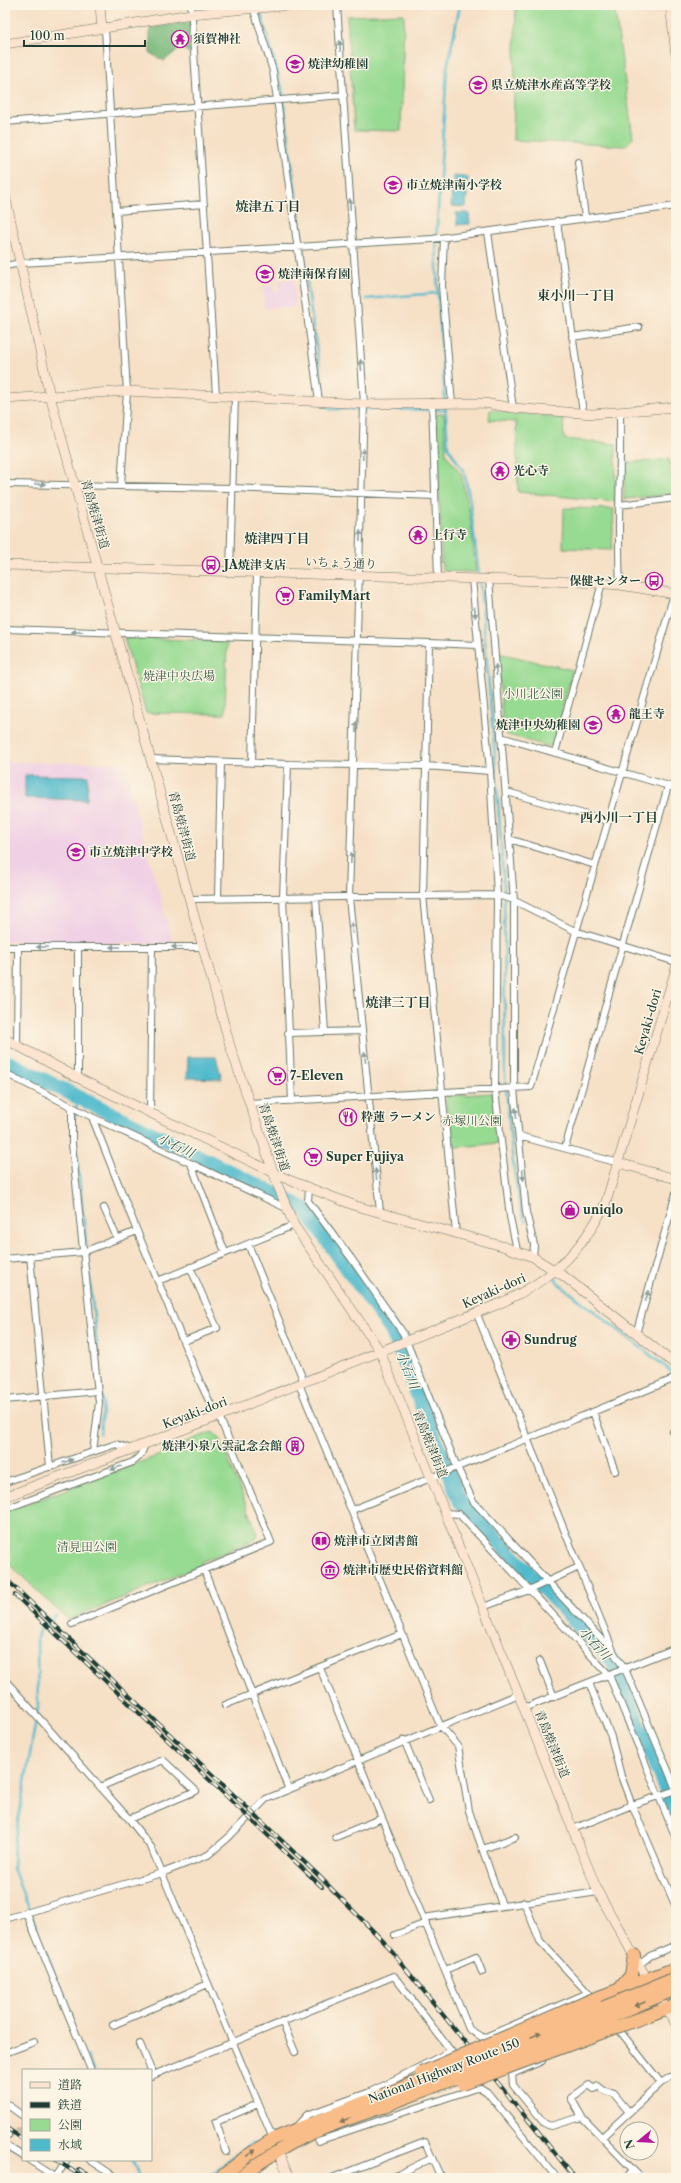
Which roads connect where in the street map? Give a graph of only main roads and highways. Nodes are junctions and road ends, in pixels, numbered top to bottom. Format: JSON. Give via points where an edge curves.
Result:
{"nodes":[{"id":1,"x":637,"y":1960,"type":"road end"},
{"id":2,"x":676,"y":1968,"type":"edge"},
{"id":3,"x":676,"y":1978,"type":"edge"},
{"id":4,"x":676,"y":1989,"type":"edge"},
{"id":5,"x":617,"y":1990,"type":"junction"},
{"id":6,"x":671,"y":2007,"type":"edge"},
{"id":7,"x":382,"y":2101,"type":"junction"},
{"id":8,"x":220,"y":2178,"type":"edge"},
{"id":9,"x":240,"y":2178,"type":"edge"}],
"edges":[{"from":1,"to":5,"type":"highway","via":[[627,1983]]},
{"from":2,"to":5,"type":"highway"},
{"from":7,"to":3,"type":"highway","name":"National Highway Route 150","one_way":true,"bridge":true},
{"from":4,"to":7,"type":"highway","name":"National Highway Route 150","one_way":true,"bridge":true,"via":[[572,2033]]},
{"from":5,"to":7,"type":"highway","bridge":true,"via":[[428,2069]]},
{"from":6,"to":7,"type":"highway","bridge":true,"via":[[447,2090]]},
{"from":8,"to":7,"type":"highway","name":"National Highway Route 150","one_way":true,"via":[[273,2139]]},
{"from":7,"to":9,"type":"highway","name":"National Highway Route 150","one_way":true,"via":[[277,2150]]}]}
